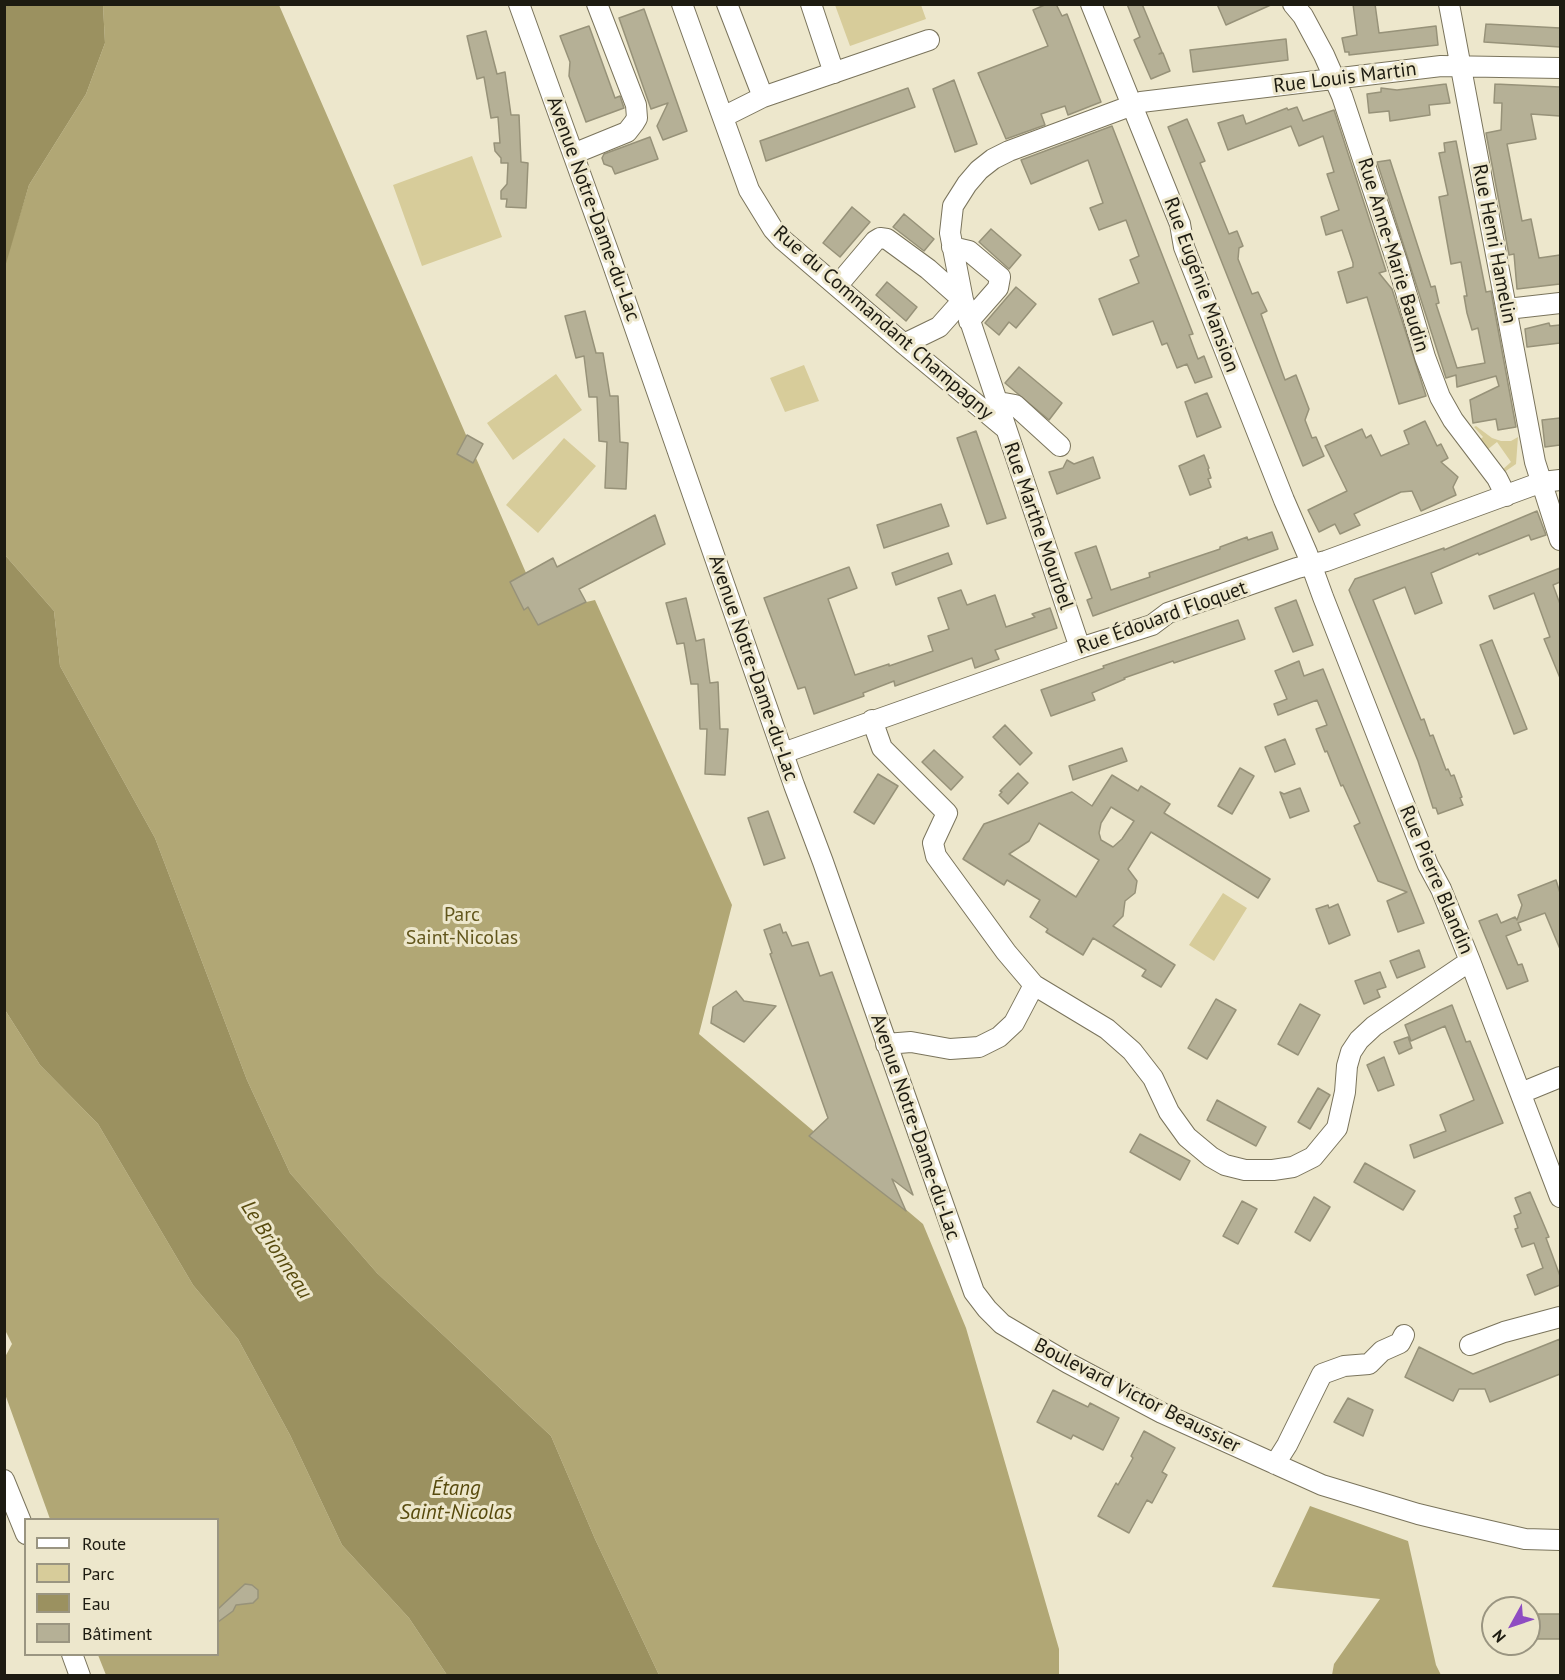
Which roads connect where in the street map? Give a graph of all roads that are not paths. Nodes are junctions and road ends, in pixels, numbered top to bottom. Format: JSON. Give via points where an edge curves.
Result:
{"nodes":[{"id":1,"x":519,"y":4,"type":"edge"},
{"id":2,"x":597,"y":4,"type":"edge"},
{"id":3,"x":682,"y":4,"type":"edge"},
{"id":4,"x":727,"y":4,"type":"edge"},
{"id":5,"x":811,"y":4,"type":"edge"},
{"id":6,"x":1091,"y":4,"type":"edge"},
{"id":7,"x":1449,"y":4,"type":"edge"},
{"id":8,"x":1294,"y":5,"type":"edge"},
{"id":9,"x":929,"y":40,"type":"dead end"},
{"id":10,"x":1460,"y":65,"type":"junction"},
{"id":11,"x":1560,"y":68,"type":"edge"},
{"id":12,"x":834,"y":73,"type":"junction"},
{"id":13,"x":1334,"y":78,"type":"junction"},
{"id":14,"x":763,"y":97,"type":"junction"},
{"id":15,"x":1130,"y":105,"type":"junction"},
{"id":16,"x":723,"y":117,"type":"junction"},
{"id":17,"x":573,"y":154,"type":"junction"},
{"id":18,"x":952,"y":247,"type":"junction"},
{"id":19,"x":837,"y":286,"type":"junction"},
{"id":20,"x":963,"y":300,"type":"junction"},
{"id":21,"x":1560,"y":303,"type":"edge"},
{"id":22,"x":1507,"y":309,"type":"junction"},
{"id":23,"x":969,"y":321,"type":"junction"},
{"id":24,"x":904,"y":344,"type":"junction"},
{"id":25,"x":996,"y":403,"type":"junction"},
{"id":26,"x":1005,"y":428,"type":"junction"},
{"id":27,"x":1060,"y":446,"type":"dead end"},
{"id":28,"x":1551,"y":481,"type":"edge"},
{"id":29,"x":1506,"y":496,"type":"junction"},
{"id":30,"x":1560,"y":540,"type":"edge"},
{"id":31,"x":1311,"y":564,"type":"junction"},
{"id":32,"x":1080,"y":648,"type":"junction"},
{"id":33,"x":872,"y":720,"type":"junction"},
{"id":34,"x":783,"y":753,"type":"junction"},
{"id":35,"x":1470,"y":960,"type":"junction"},
{"id":36,"x":1034,"y":986,"type":"junction"},
{"id":37,"x":886,"y":1044,"type":"junction"},
{"id":38,"x":1560,"y":1077,"type":"edge"},
{"id":39,"x":1521,"y":1094,"type":"junction"},
{"id":40,"x":1560,"y":1197,"type":"edge"},
{"id":41,"x":1560,"y":1317,"type":"edge"},
{"id":42,"x":1002,"y":1324,"type":"joint"},
{"id":43,"x":1404,"y":1335,"type":"dead end"},
{"id":44,"x":1470,"y":1345,"type":"dead end"},
{"id":45,"x":1275,"y":1464,"type":"junction"},
{"id":46,"x":4,"y":1480,"type":"edge"},
{"id":47,"x":24,"y":1529,"type":"edge"},
{"id":48,"x":1560,"y":1540,"type":"edge"},
{"id":49,"x":73,"y":1656,"type":"edge"},
{"id":50,"x":80,"y":1676,"type":"edge"}],
"edges":[{"from":1,"to":17,"type":"street","name":"Avenue Notre-Dame-du-Lac"},
{"from":2,"to":17,"type":"street","via":[[636,105],[637,117],[627,132]]},
{"from":3,"to":16,"type":"street","name":"Rue du Commandant Champagny"},
{"from":4,"to":14,"type":"street"},
{"from":5,"to":12,"type":"street"},
{"from":6,"to":15,"type":"street","name":"Rue Eugénie Mansion"},
{"from":7,"to":10,"type":"street","name":"Rue Henri Hamelin"},
{"from":8,"to":13,"type":"street","name":"Rue Anne-Marie Baudin"},
{"from":9,"to":12,"type":"street"},
{"from":10,"to":11,"type":"street","name":"Rue Louis Martin"},
{"from":10,"to":13,"type":"street","name":"Rue Louis Martin"},
{"from":10,"to":22,"type":"street","name":"Rue Henri Hamelin"},
{"from":12,"to":14,"type":"street"},
{"from":13,"to":15,"type":"street","name":"Rue Louis Martin"},
{"from":13,"to":29,"type":"street","name":"Rue Anne-Marie Baudin","via":[[1440,397]]},
{"from":14,"to":16,"type":"street"},
{"from":15,"to":18,"type":"street","name":"Rue Marthe Mourbel","via":[[1009,151],[979,170],[953,206]]},
{"from":15,"to":31,"type":"street","name":"Rue Eugénie Mansion"},
{"from":16,"to":19,"type":"street","name":"Rue du Commandant Champagny","via":[[763,217],[783,240]]},
{"from":17,"to":34,"type":"street","name":"Avenue Notre-Dame-du-Lac"},
{"from":18,"to":20,"type":"street","name":"Rue Marthe Mourbel"},
{"from":18,"to":23,"type":"street","via":[[969,251],[1000,278],[998,288]]},
{"from":19,"to":20,"type":"street","via":[[880,237]]},
{"from":19,"to":24,"type":"street","name":"Rue du Commandant Champagny"},
{"from":20,"to":23,"type":"street","name":"Rue Marthe Mourbel"},
{"from":20,"to":24,"type":"street","via":[[939,327]]},
{"from":21,"to":22,"type":"street"},
{"from":22,"to":28,"type":"street","name":"Rue Henri Hamelin","via":[[1527,423]]},
{"from":23,"to":25,"type":"street","name":"Rue Marthe Mourbel"},
{"from":24,"to":26,"type":"street","name":"Rue du Commandant Champagny"},
{"from":25,"to":26,"type":"street","name":"Rue Marthe Mourbel"},
{"from":25,"to":27,"type":"street","name":"Rue Marthe Mourbel","via":[[1015,405]]},
{"from":26,"to":32,"type":"street","name":"Rue Marthe Mourbel"},
{"from":28,"to":29,"type":"street","name":"Rue Édouard Floquet"},
{"from":28,"to":30,"type":"street","name":"Rue Henri Hamelin"},
{"from":29,"to":31,"type":"street","name":"Rue Édouard Floquet"},
{"from":31,"to":32,"type":"street","name":"Rue Édouard Floquet"},
{"from":31,"to":35,"type":"street","name":"Rue Pierre Blandin","via":[[1428,865]]},
{"from":32,"to":33,"type":"street","name":"Rue Édouard Floquet"},
{"from":33,"to":34,"type":"street","name":"Rue Édouard Floquet"},
{"from":33,"to":36,"type":"street","via":[[882,748],[947,813],[933,843],[936,856]]},
{"from":34,"to":37,"type":"street","name":"Avenue Notre-Dame-du-Lac"},
{"from":35,"to":36,"type":"street","via":[[1359,1040],[1347,1066],[1337,1128],[1312,1157],[1293,1167],[1273,1170],[1245,1170],[1210,1157],[1177,1124],[1153,1078],[1126,1045],[1094,1020]]},
{"from":35,"to":39,"type":"street","name":"Rue Pierre Blandin"},
{"from":36,"to":37,"type":"street","via":[[1014,1023],[999,1037],[979,1047]]},
{"from":37,"to":42,"type":"street","name":"Avenue Notre-Dame-du-Lac","via":[[974,1292]]},
{"from":38,"to":39,"type":"street"},
{"from":39,"to":40,"type":"street","name":"Rue Pierre Blandin"},
{"from":41,"to":44,"type":"street"},
{"from":42,"to":45,"type":"street","name":"Boulevard Victor Beaussier","via":[[1122,1393]]},
{"from":43,"to":45,"type":"street","via":[[1400,1343],[1382,1351],[1369,1364],[1344,1366],[1322,1374]]},
{"from":45,"to":48,"type":"street","name":"Boulevard Victor Beaussier","via":[[1322,1485],[1421,1515],[1525,1539]]},
{"from":46,"to":47,"type":"street"},
{"from":49,"to":50,"type":"street"}]}
